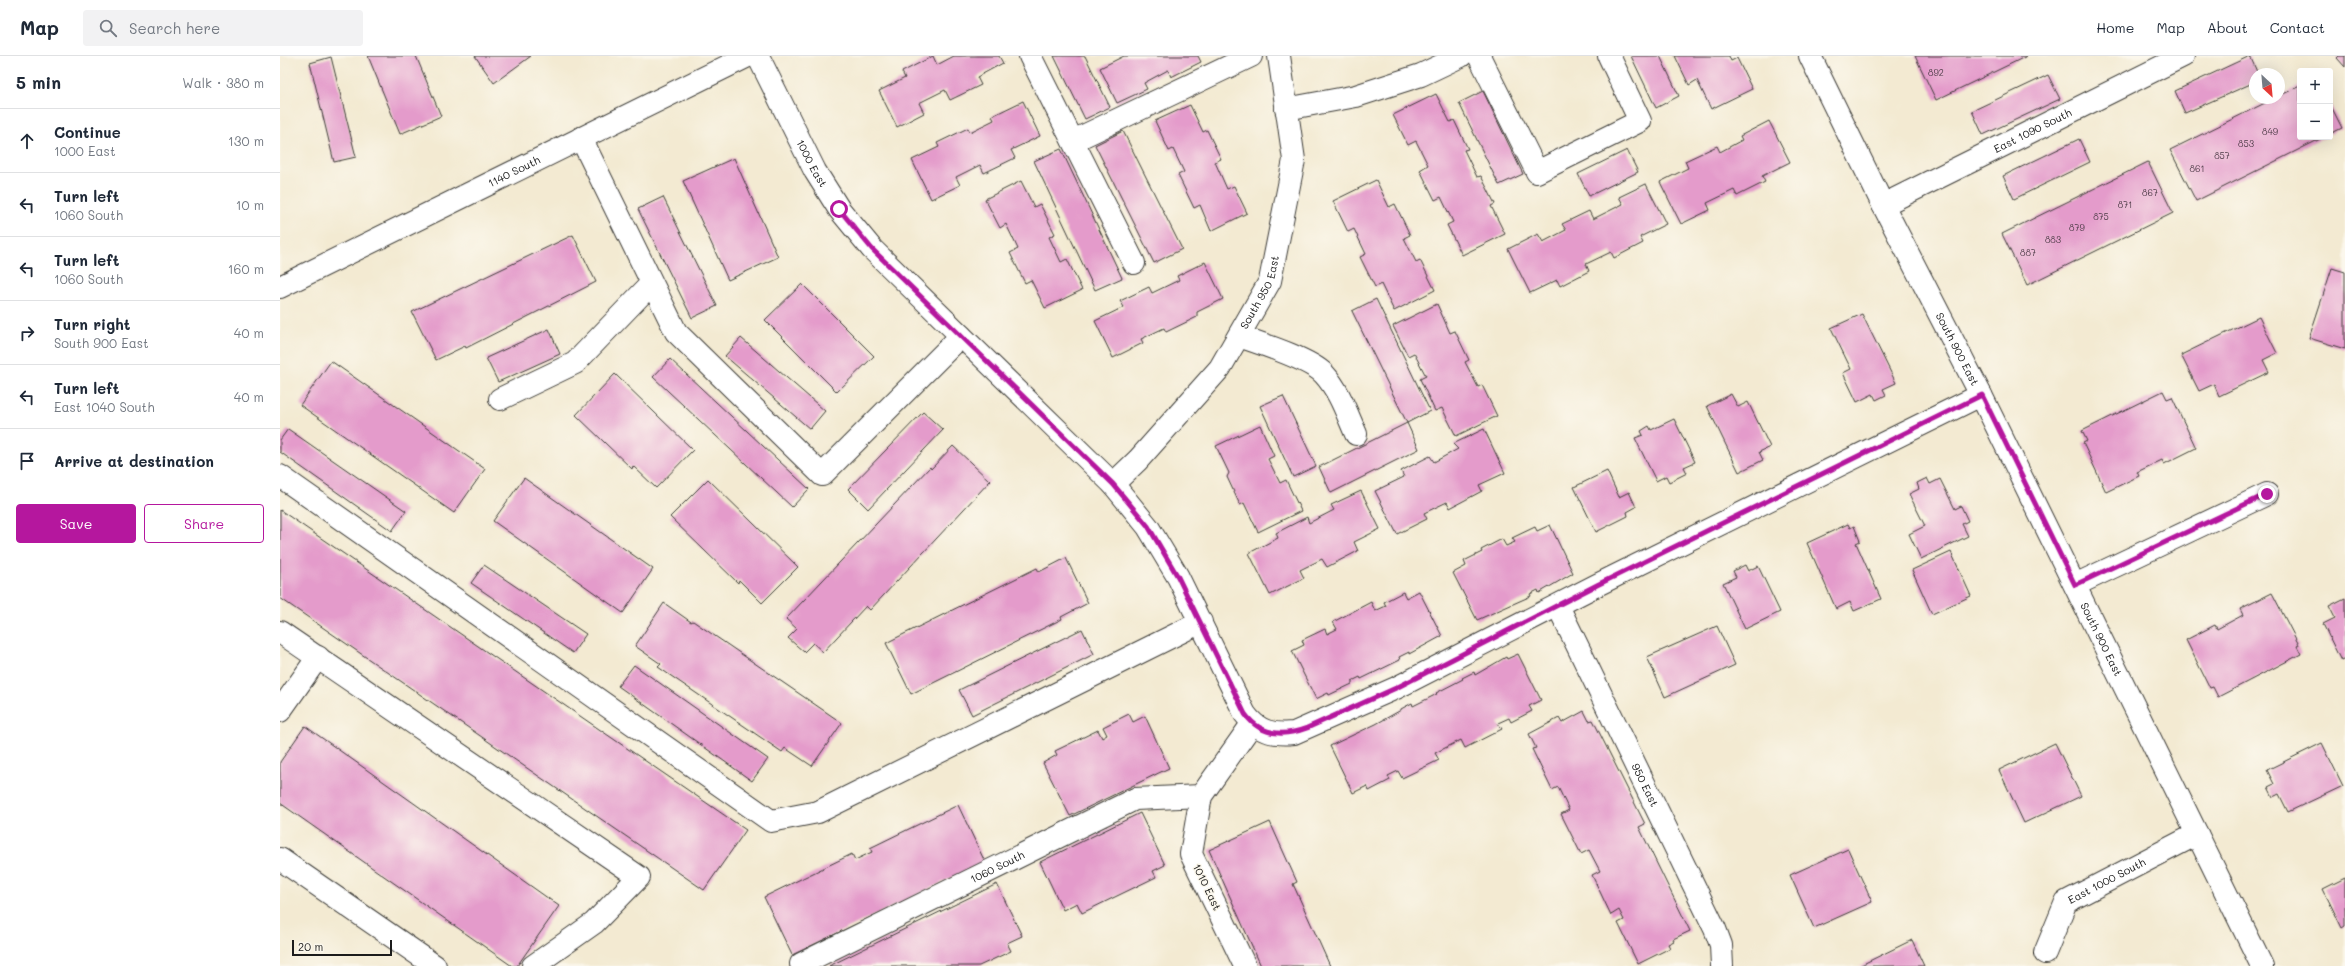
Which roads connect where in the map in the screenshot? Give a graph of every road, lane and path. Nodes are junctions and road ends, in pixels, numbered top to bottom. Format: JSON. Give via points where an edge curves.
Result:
{"nodes":[{"id":1,"x":748,"y":56,"type":"edge"},
{"id":2,"x":758,"y":56,"type":"edge"},
{"id":3,"x":1030,"y":56,"type":"edge"},
{"id":4,"x":1252,"y":56,"type":"edge"},
{"id":5,"x":1279,"y":56,"type":"edge"},
{"id":6,"x":1462,"y":56,"type":"edge"},
{"id":7,"x":1480,"y":56,"type":"edge"},
{"id":8,"x":1608,"y":56,"type":"edge"},
{"id":9,"x":1810,"y":56,"type":"edge"},
{"id":10,"x":2182,"y":56,"type":"edge"},
{"id":11,"x":1286,"y":109,"type":"junction"},
{"id":12,"x":581,"y":138,"type":"junction"},
{"id":13,"x":1073,"y":141,"type":"junction"},
{"id":14,"x":1883,"y":205,"type":"junction"},
{"id":15,"x":1134,"y":262,"type":"dead end"},
{"id":16,"x":651,"y":284,"type":"junction"},
{"id":17,"x":280,"y":287,"type":"edge"},
{"id":18,"x":962,"y":336,"type":"junction"},
{"id":19,"x":1239,"y":336,"type":"junction"},
{"id":20,"x":1982,"y":395,"type":"junction"},
{"id":21,"x":500,"y":399,"type":"dead end"},
{"id":22,"x":1356,"y":434,"type":"dead end"},
{"id":23,"x":280,"y":476,"type":"edge"},
{"id":24,"x":1113,"y":484,"type":"junction"},
{"id":25,"x":2267,"y":494,"type":"dead end"},
{"id":26,"x":2075,"y":585,"type":"junction"},
{"id":27,"x":1558,"y":606,"type":"junction"},
{"id":28,"x":1202,"y":622,"type":"junction"},
{"id":29,"x":280,"y":632,"type":"edge"},
{"id":30,"x":318,"y":657,"type":"junction"},
{"id":31,"x":280,"y":711,"type":"edge"},
{"id":32,"x":1252,"y":724,"type":"junction"},
{"id":33,"x":1201,"y":796,"type":"junction"},
{"id":34,"x":2197,"y":834,"type":"junction"},
{"id":35,"x":280,"y":859,"type":"edge"},
{"id":36,"x":2045,"y":953,"type":"dead end"},
{"id":37,"x":801,"y":964,"type":"dead end"},
{"id":38,"x":435,"y":966,"type":"edge"},
{"id":39,"x":533,"y":966,"type":"edge"},
{"id":40,"x":1245,"y":966,"type":"edge"},
{"id":41,"x":1722,"y":966,"type":"edge"},
{"id":42,"x":2262,"y":966,"type":"edge"}],
"edges":[{"from":1,"to":12,"type":"street","name":"1140 South"},
{"from":2,"to":18,"type":"street","name":"1000 East","via":[[816,171],[839,209],[872,249]]},
{"from":3,"to":13,"type":"street"},
{"from":4,"to":13,"type":"street"},
{"from":5,"to":11,"type":"street","name":"South 950 East"},
{"from":6,"to":11,"type":"street","via":[[1421,75],[1356,96]]},
{"from":7,"to":8,"type":"street","via":[[1537,172],[1640,121]]},
{"from":9,"to":14,"type":"street","name":"South 900 East"},
{"from":10,"to":14,"type":"street","name":"East 1090 South"},
{"from":11,"to":19,"type":"street","name":"South 950 East","via":[[1294,160],[1270,281]]},
{"from":12,"to":16,"type":"street"},
{"from":12,"to":17,"type":"street","name":"1140 South"},
{"from":13,"to":15,"type":"street"},
{"from":14,"to":20,"type":"street","name":"South 900 East"},
{"from":16,"to":18,"type":"street","via":[[676,332],[822,475]]},
{"from":16,"to":21,"type":"street","via":[[575,363]]},
{"from":18,"to":24,"type":"street","name":"1000 East"},
{"from":19,"to":22,"type":"street","via":[[1288,354],[1323,373],[1336,392]]},
{"from":19,"to":24,"type":"street","name":"South 950 East","via":[[1220,368],[1138,460]]},
{"from":20,"to":26,"type":"street","name":"South 900 East"},
{"from":20,"to":27,"type":"street"},
{"from":23,"to":28,"type":"street","via":[[771,822],[818,812]]},
{"from":24,"to":28,"type":"street","name":"1000 East","via":[[1136,510],[1159,543]]},
{"from":25,"to":26,"type":"street"},
{"from":26,"to":34,"type":"street","name":"South 900 East"},
{"from":27,"to":32,"type":"street","via":[[1396,688],[1294,733],[1263,731]]},
{"from":27,"to":41,"type":"street","name":"950 East","via":[[1716,930],[1721,945]]},
{"from":28,"to":32,"type":"street","name":"1000 East","via":[[1223,672]]},
{"from":29,"to":30,"type":"street"},
{"from":30,"to":31,"type":"street"},
{"from":30,"to":39,"type":"street","via":[[639,877],[594,923]]},
{"from":32,"to":33,"type":"street","name":"1010 East"},
{"from":33,"to":37,"type":"street","name":"1060 South","via":[[1135,800]]},
{"from":33,"to":40,"type":"street","name":"1010 East","via":[[1191,854]]},
{"from":34,"to":36,"type":"street","name":"East 1000 South","via":[[2066,902]]},
{"from":34,"to":42,"type":"street","name":"South 900 East"},
{"from":35,"to":38,"type":"street"}]}
